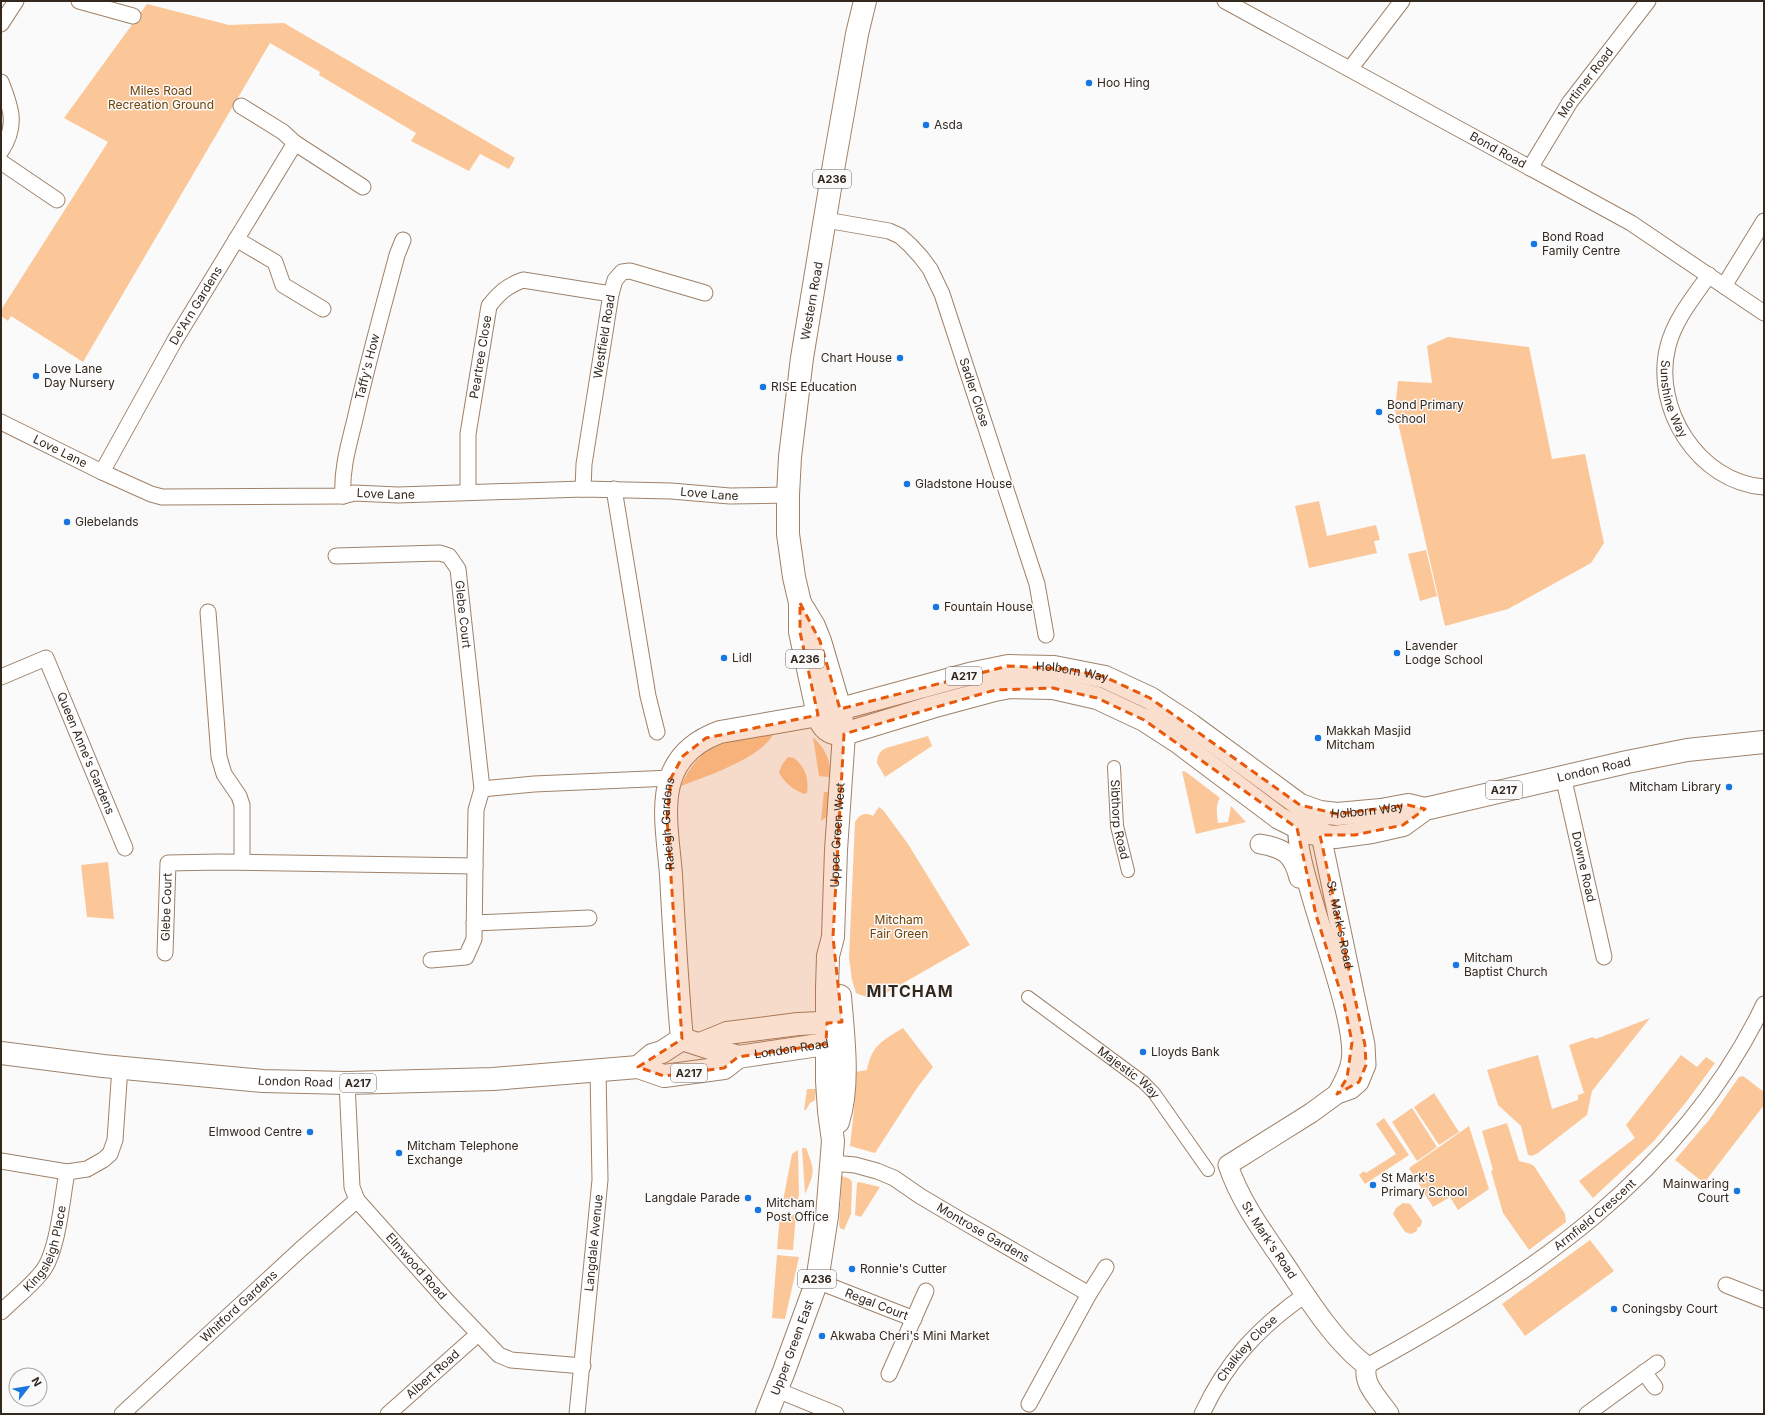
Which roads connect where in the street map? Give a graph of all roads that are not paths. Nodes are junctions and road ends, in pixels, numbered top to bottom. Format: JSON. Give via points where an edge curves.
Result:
{"nodes":[{"id":1,"x":16,"y":1,"type":"edge"},
{"id":2,"x":79,"y":1,"type":"edge"},
{"id":3,"x":865,"y":1,"type":"edge"},
{"id":4,"x":1225,"y":1,"type":"edge"},
{"id":5,"x":1402,"y":1,"type":"edge"},
{"id":6,"x":1648,"y":1,"type":"edge"},
{"id":7,"x":133,"y":16,"type":"dead end"},
{"id":8,"x":1,"y":24,"type":"edge"},
{"id":9,"x":1350,"y":69,"type":"junction"},
{"id":10,"x":1,"y":82,"type":"edge"},
{"id":11,"x":241,"y":106,"type":"dead end"},
{"id":12,"x":295,"y":143,"type":"junction"},
{"id":13,"x":1,"y":151,"type":"edge"},
{"id":14,"x":1,"y":162,"type":"edge"},
{"id":15,"x":1530,"y":168,"type":"junction"},
{"id":16,"x":362,"y":187,"type":"dead end"},
{"id":17,"x":57,"y":200,"type":"dead end"},
{"id":18,"x":826,"y":220,"type":"junction"},
{"id":19,"x":1764,"y":221,"type":"edge"},
{"id":20,"x":236,"y":239,"type":"junction"},
{"id":21,"x":403,"y":240,"type":"dead end"},
{"id":22,"x":1709,"y":275,"type":"junction"},
{"id":23,"x":1724,"y":286,"type":"junction"},
{"id":24,"x":705,"y":293,"type":"dead end"},
{"id":25,"x":611,"y":294,"type":"junction"},
{"id":26,"x":323,"y":309,"type":"dead end"},
{"id":27,"x":1764,"y":312,"type":"edge"},
{"id":28,"x":1,"y":422,"type":"edge"},
{"id":29,"x":102,"y":472,"type":"junction"},
{"id":30,"x":1764,"y":488,"type":"edge"},
{"id":31,"x":583,"y":489,"type":"junction"},
{"id":32,"x":614,"y":489,"type":"junction"},
{"id":33,"x":468,"y":492,"type":"junction"},
{"id":34,"x":788,"y":495,"type":"junction"},
{"id":35,"x":343,"y":496,"type":"junction"},
{"id":36,"x":336,"y":556,"type":"dead end"},
{"id":37,"x":800,"y":603,"type":"junction"},
{"id":38,"x":208,"y":612,"type":"dead end"},
{"id":39,"x":1046,"y":635,"type":"dead end"},
{"id":40,"x":1,"y":677,"type":"edge"},
{"id":41,"x":840,"y":709,"type":"junction"},
{"id":42,"x":818,"y":715,"type":"junction"},
{"id":43,"x":658,"y":732,"type":"dead end"},
{"id":44,"x":844,"y":734,"type":"junction"},
{"id":45,"x":1764,"y":742,"type":"edge"},
{"id":46,"x":1114,"y":767,"type":"dead end"},
{"id":47,"x":1563,"y":776,"type":"junction"},
{"id":48,"x":671,"y":778,"type":"junction"},
{"id":49,"x":482,"y":789,"type":"junction"},
{"id":50,"x":1311,"y":809,"type":"junction"},
{"id":51,"x":1425,"y":809,"type":"junction"},
{"id":52,"x":1297,"y":828,"type":"junction"},
{"id":53,"x":1320,"y":836,"type":"junction"},
{"id":54,"x":1260,"y":844,"type":"dead end"},
{"id":55,"x":125,"y":848,"type":"dead end"},
{"id":56,"x":242,"y":862,"type":"junction"},
{"id":57,"x":475,"y":866,"type":"junction"},
{"id":58,"x":1128,"y":871,"type":"dead end"},
{"id":59,"x":588,"y":918,"type":"dead end"},
{"id":60,"x":474,"y":923,"type":"junction"},
{"id":61,"x":165,"y":953,"type":"dead end"},
{"id":62,"x":1604,"y":957,"type":"dead end"},
{"id":63,"x":431,"y":960,"type":"dead end"},
{"id":64,"x":1337,"y":980,"type":"junction"},
{"id":65,"x":1028,"y":997,"type":"dead end"},
{"id":66,"x":1764,"y":1004,"type":"edge"},
{"id":67,"x":835,"y":1032,"type":"junction"},
{"id":68,"x":691,"y":1042,"type":"junction"},
{"id":69,"x":1,"y":1053,"type":"edge"},
{"id":70,"x":738,"y":1057,"type":"junction"},
{"id":71,"x":120,"y":1067,"type":"junction"},
{"id":72,"x":638,"y":1067,"type":"junction"},
{"id":73,"x":598,"y":1070,"type":"junction"},
{"id":74,"x":347,"y":1083,"type":"junction"},
{"id":75,"x":1337,"y":1094,"type":"junction"},
{"id":76,"x":1,"y":1161,"type":"edge"},
{"id":77,"x":832,"y":1163,"type":"junction"},
{"id":78,"x":1208,"y":1170,"type":"dead end"},
{"id":79,"x":67,"y":1172,"type":"junction"},
{"id":80,"x":357,"y":1200,"type":"junction"},
{"id":81,"x":1106,"y":1267,"type":"dead end"},
{"id":82,"x":816,"y":1281,"type":"junction"},
{"id":83,"x":1726,"y":1285,"type":"dead end"},
{"id":84,"x":926,"y":1291,"type":"dead end"},
{"id":85,"x":1089,"y":1294,"type":"junction"},
{"id":86,"x":1305,"y":1295,"type":"junction"},
{"id":87,"x":1764,"y":1300,"type":"edge"},
{"id":88,"x":1,"y":1312,"type":"edge"},
{"id":89,"x":914,"y":1319,"type":"junction"},
{"id":90,"x":478,"y":1334,"type":"junction"},
{"id":91,"x":1657,"y":1362,"type":"dead end"},
{"id":92,"x":583,"y":1366,"type":"junction"},
{"id":93,"x":1367,"y":1366,"type":"junction"},
{"id":94,"x":1644,"y":1372,"type":"junction"},
{"id":95,"x":889,"y":1374,"type":"dead end"},
{"id":96,"x":1655,"y":1387,"type":"dead end"},
{"id":97,"x":777,"y":1390,"type":"junction"},
{"id":98,"x":1029,"y":1404,"type":"dead end"},
{"id":99,"x":122,"y":1414,"type":"edge"},
{"id":100,"x":388,"y":1414,"type":"edge"},
{"id":101,"x":577,"y":1414,"type":"edge"},
{"id":102,"x":767,"y":1414,"type":"edge"},
{"id":103,"x":836,"y":1414,"type":"edge"},
{"id":104,"x":1202,"y":1414,"type":"edge"},
{"id":105,"x":1389,"y":1414,"type":"edge"},
{"id":106,"x":1587,"y":1414,"type":"edge"}],
"edges":[{"from":1,"to":8,"type":"street"},
{"from":2,"to":7,"type":"street"},
{"from":3,"to":18,"type":"main road","name":"Western Road","number":"A236","via":[[843,109]]},
{"from":4,"to":9,"type":"street","name":"Bond Road"},
{"from":5,"to":9,"type":"street"},
{"from":6,"to":15,"type":"street","name":"Mortimer Road","via":[[1570,102]]},
{"from":9,"to":15,"type":"street","name":"Bond Road"},
{"from":10,"to":13,"type":"street","via":[[11,106],[11,127],[7,143]]},
{"from":11,"to":12,"type":"street","via":[[283,132]]},
{"from":12,"to":16,"type":"street"},
{"from":12,"to":20,"type":"street","name":"De'Arn Gardens"},
{"from":14,"to":17,"type":"street"},
{"from":15,"to":22,"type":"street","name":"Bond Road","via":[[1631,223]]},
{"from":18,"to":34,"type":"main road","name":"Western Road","number":"A236","via":[[802,358],[790,452]]},
{"from":18,"to":39,"type":"street","name":"Sadler Close","via":[[889,231],[900,236],[930,269],[942,294],[1037,584]]},
{"from":19,"to":23,"type":"street"},
{"from":20,"to":26,"type":"street","via":[[275,262],[283,285]]},
{"from":20,"to":29,"type":"street","name":"De'Arn Gardens","via":[[175,340]]},
{"from":21,"to":35,"type":"street","name":"Taffy's How","via":[[363,383],[345,462]]},
{"from":22,"to":23,"type":"street","name":"Bond Road"},
{"from":22,"to":30,"type":"street","name":"Sunshine Way","via":[[1674,328],[1666,359],[1665,377],[1669,405],[1682,435],[1703,460],[1738,481]]},
{"from":23,"to":27,"type":"street","name":"Bond Road"},
{"from":24,"to":25,"type":"street","name":"Westfield Road","via":[[630,271],[622,272],[615,280]]},
{"from":25,"to":31,"type":"street","name":"Westfield Road","via":[[584,464]]},
{"from":25,"to":33,"type":"street","name":"Peartree Close","via":[[523,280],[510,284],[489,306],[468,434]]},
{"from":28,"to":29,"type":"street","name":"Love Lane"},
{"from":29,"to":35,"type":"street","name":"Love Lane","via":[[162,497]]},
{"from":31,"to":32,"type":"street","name":"Love Lane"},
{"from":31,"to":33,"type":"street","name":"Love Lane"},
{"from":32,"to":34,"type":"street","name":"Love Lane","via":[[730,496]]},
{"from":32,"to":43,"type":"street","via":[[648,696]]},
{"from":33,"to":35,"type":"street","name":"Love Lane","via":[[398,495],[354,493]]},
{"from":34,"to":37,"type":"main road","name":"Western Road","number":"A236","via":[[788,534]]},
{"from":36,"to":49,"type":"street","name":"Glebe Court","via":[[440,553],[449,556],[458,569]]},
{"from":37,"to":41,"type":"main road","name":"Western Road","number":"A236","via":[[820,641]]},
{"from":37,"to":42,"type":"main road","name":"Western Road","number":"A236","via":[[800,632]]},
{"from":38,"to":56,"type":"street","via":[[219,757],[224,774],[239,796],[242,806]]},
{"from":40,"to":55,"type":"street","name":"Queen Anne's Gardens","via":[[46,658]]},
{"from":41,"to":42,"type":"main road","name":"Holborn Way"},
{"from":41,"to":44,"type":"main road","number":"A236"},
{"from":41,"to":50,"type":"main road","name":"Holborn Way","number":"A217","via":[[1008,666],[1068,669],[1105,677],[1150,698],[1300,805]]},
{"from":42,"to":44,"type":"main road","name":"Western Road","via":[[826,730],[832,734]]},
{"from":42,"to":48,"type":"main road","name":"Raleigh Gardens","via":[[720,732],[706,738],[692,746],[683,756]]},
{"from":44,"to":52,"type":"main road","name":"Holborn Way","number":"A217","via":[[960,699],[1010,687],[1053,688],[1073,692],[1108,702],[1144,720],[1178,742],[1276,816]]},
{"from":44,"to":67,"type":"main road","name":"Upper Green West","number":"A236","via":[[833,937],[837,956]]},
{"from":45,"to":47,"type":"main road","name":"London Road","number":"A217","via":[[1687,750]]},
{"from":46,"to":58,"type":"street","name":"Sibthorp Road","via":[[1117,826]]},
{"from":47,"to":51,"type":"main road","name":"London Road","number":"A217"},
{"from":47,"to":62,"type":"street","name":"Downe Road"},
{"from":48,"to":49,"type":"street"},
{"from":48,"to":68,"type":"main road","name":"Raleigh Gardens","via":[[667,792],[667,823]]},
{"from":49,"to":57,"type":"street","name":"Glebe Court","via":[[476,810]]},
{"from":50,"to":51,"type":"main road","name":"Holborn Way","number":"A217","via":[[1337,814],[1408,805]]},
{"from":50,"to":52,"type":"street","via":[[1300,818]]},
{"from":50,"to":53,"type":"street","name":"St. Mark's Road","via":[[1318,822]]},
{"from":51,"to":53,"type":"main road","name":"Holborn Way","number":"A217","via":[[1403,825],[1355,835]]},
{"from":52,"to":53,"type":"main road","name":"Holborn Way","number":"A217"},
{"from":52,"to":64,"type":"street","name":"St. Mark's Road","via":[[1316,915]]},
{"from":53,"to":75,"type":"street","name":"St. Mark's Road","via":[[1366,1045],[1366,1065],[1359,1082],[1351,1089]]},
{"from":54,"to":64,"type":"street","via":[[1287,853],[1294,862],[1320,946]]},
{"from":56,"to":57,"type":"street","name":"Glebe Court"},
{"from":56,"to":61,"type":"street","name":"Glebe Court","via":[[168,863]]},
{"from":57,"to":60,"type":"street","name":"Glebe Court"},
{"from":59,"to":60,"type":"street"},
{"from":60,"to":63,"type":"street","name":"Glebe Court","via":[[474,939],[466,957]]},
{"from":64,"to":75,"type":"street","name":"St. Mark's Road","via":[[1344,1002],[1352,1048],[1347,1078]]},
{"from":65,"to":78,"type":"street","name":"Majestic Way","via":[[1143,1082],[1154,1093]]},
{"from":66,"to":93,"type":"street","name":"Armfield Crescent","via":[[1743,1043],[1693,1117],[1651,1165],[1624,1191],[1544,1258],[1493,1292]]},
{"from":67,"to":68,"type":"main road","via":[[798,1024],[727,1033]]},
{"from":67,"to":70,"type":"main road","name":"London Road","number":"A217"},
{"from":67,"to":77,"type":"main road","name":"Upper Green East","number":"A236","via":[[844,1069],[842,1111],[834,1136]]},
{"from":68,"to":70,"type":"main road","name":"London Road","number":"A217"},
{"from":68,"to":72,"type":"main road","number":"A217","via":[[652,1055]]},
{"from":69,"to":71,"type":"main road","name":"London Road","number":"A217"},
{"from":70,"to":72,"type":"main road","name":"London Road","number":"A217","via":[[724,1068],[664,1076]]},
{"from":71,"to":74,"type":"main road","name":"London Road","number":"A217","via":[[264,1080]]},
{"from":71,"to":79,"type":"street","via":[[117,1131],[110,1154],[95,1165],[77,1172]]},
{"from":72,"to":73,"type":"main road","name":"London Road","number":"A217"},
{"from":73,"to":74,"type":"main road","name":"London Road","number":"A217","via":[[493,1079]]},
{"from":73,"to":92,"type":"street","name":"Langdale Avenue","via":[[600,1176]]},
{"from":74,"to":80,"type":"street","name":"Elmwood Road","via":[[352,1187]]},
{"from":75,"to":86,"type":"street","name":"St. Mark's Road","via":[[1228,1165],[1241,1197]]},
{"from":76,"to":79,"type":"street"},
{"from":77,"to":82,"type":"main road","name":"Upper Green East","number":"A236","via":[[827,1216]]},
{"from":77,"to":85,"type":"street","name":"Montrose Gardens","via":[[855,1165],[894,1178],[951,1215]]},
{"from":79,"to":88,"type":"street","name":"Kingsleigh Place","via":[[53,1250],[48,1263],[42,1273]]},
{"from":80,"to":90,"type":"street","name":"Elmwood Road"},
{"from":80,"to":99,"type":"street","name":"Whitford Gardens"},
{"from":81,"to":85,"type":"street"},
{"from":82,"to":89,"type":"street","name":"Regal Court"},
{"from":82,"to":97,"type":"main road","name":"Upper Green East","number":"A236"},
{"from":83,"to":87,"type":"street"},
{"from":84,"to":89,"type":"street","name":"Regal Court"},
{"from":85,"to":98,"type":"street"},
{"from":86,"to":93,"type":"street","name":"St. Mark's Road","via":[[1351,1354]]},
{"from":86,"to":104,"type":"street","name":"Chalkley Close","via":[[1266,1326],[1238,1354],[1221,1377]]},
{"from":89,"to":95,"type":"street","name":"Regal Court"},
{"from":90,"to":92,"type":"street","name":"Elmwood Road","via":[[505,1358]]},
{"from":90,"to":100,"type":"street","name":"Albert Road"},
{"from":91,"to":94,"type":"street"},
{"from":92,"to":101,"type":"street","name":"Langdale Avenue"},
{"from":93,"to":105,"type":"street","via":[[1366,1380]]},
{"from":94,"to":96,"type":"street"},
{"from":94,"to":106,"type":"street"},
{"from":97,"to":102,"type":"main road","name":"Upper Green East","number":"A236"},
{"from":97,"to":103,"type":"street"}]}
